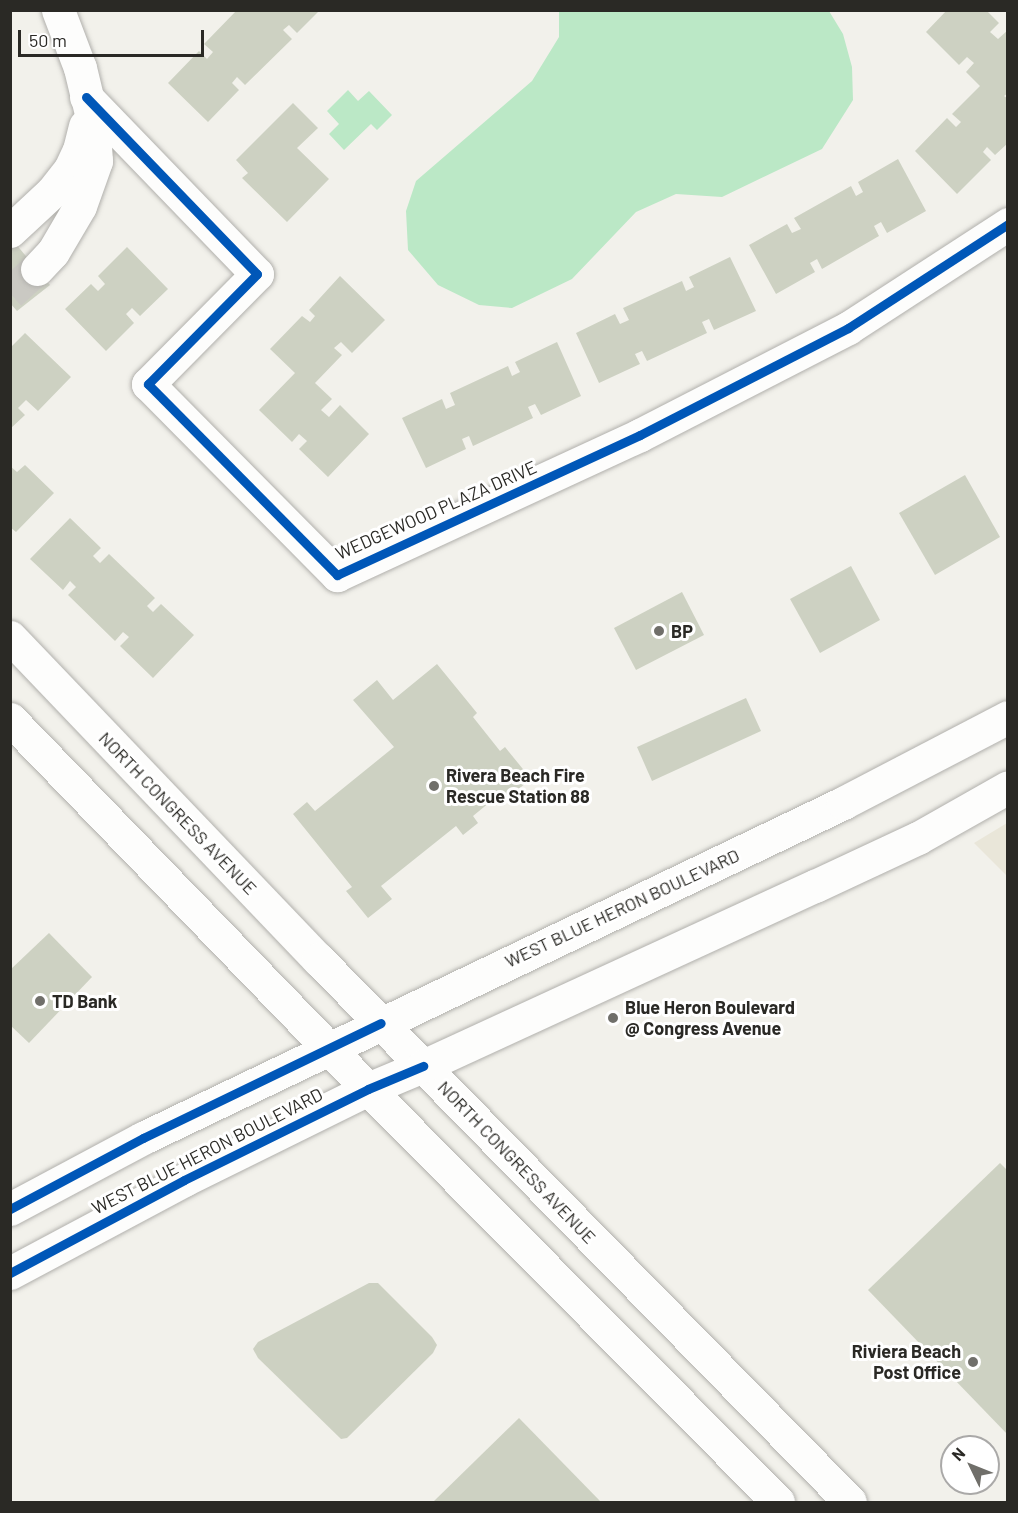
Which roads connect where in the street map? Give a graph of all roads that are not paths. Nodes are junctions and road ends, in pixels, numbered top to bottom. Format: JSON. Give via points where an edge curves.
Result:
{"nodes":[{"id":1,"x":58,"y":10,"type":"edge"},
{"id":2,"x":86,"y":97,"type":"junction"},
{"id":3,"x":1008,"y":224,"type":"edge"},
{"id":4,"x":10,"y":231,"type":"edge"},
{"id":5,"x":37,"y":269,"type":"tunnel mouth"},
{"id":6,"x":10,"y":637,"type":"edge"},
{"id":7,"x":1008,"y":717,"type":"edge"},
{"id":8,"x":10,"y":719,"type":"edge"},
{"id":9,"x":1008,"y":787,"type":"edge"},
{"id":10,"x":381,"y":1023,"type":"junction"},
{"id":11,"x":328,"y":1047,"type":"junction"},
{"id":12,"x":423,"y":1066,"type":"junction"},
{"id":13,"x":368,"y":1089,"type":"junction"},
{"id":14,"x":10,"y":1209,"type":"edge"},
{"id":15,"x":10,"y":1273,"type":"edge"},
{"id":16,"x":778,"y":1503,"type":"edge"},
{"id":17,"x":850,"y":1503,"type":"edge"}],
"edges":[{"from":1,"to":2,"type":"street","via":[[80,68]]},
{"from":2,"to":3,"type":"street","name":"WEDGEWOOD PLAZA DRIVE","via":[[257,274],[148,384],[337,575],[640,435],[848,328]]},
{"from":2,"to":4,"type":"street","via":[[85,128],[70,169],[52,192]]},
{"from":2,"to":5,"type":"street","via":[[96,161],[66,231]]},
{"from":6,"to":10,"type":"street","name":"NORTH CONGRESS AVENUE"},
{"from":7,"to":10,"type":"street","name":"WEST BLUE HERON BOULEVARD","via":[[843,803]]},
{"from":8,"to":11,"type":"street"},
{"from":9,"to":12,"type":"street","name":"WEST BLUE HERON BOULEVARD","via":[[908,843]]},
{"from":10,"to":11,"type":"street","name":"WEST BLUE HERON BOULEVARD"},
{"from":10,"to":12,"type":"street","name":"NORTH CONGRESS AVENUE"},
{"from":11,"to":13,"type":"street"},
{"from":11,"to":14,"type":"street","name":"WEST BLUE HERON BOULEVARD"},
{"from":12,"to":13,"type":"street","name":"WEST BLUE HERON BOULEVARD"},
{"from":12,"to":17,"type":"street","name":"NORTH CONGRESS AVENUE"},
{"from":13,"to":15,"type":"street","name":"WEST BLUE HERON BOULEVARD","via":[[173,1185]]},
{"from":13,"to":16,"type":"street"}]}
